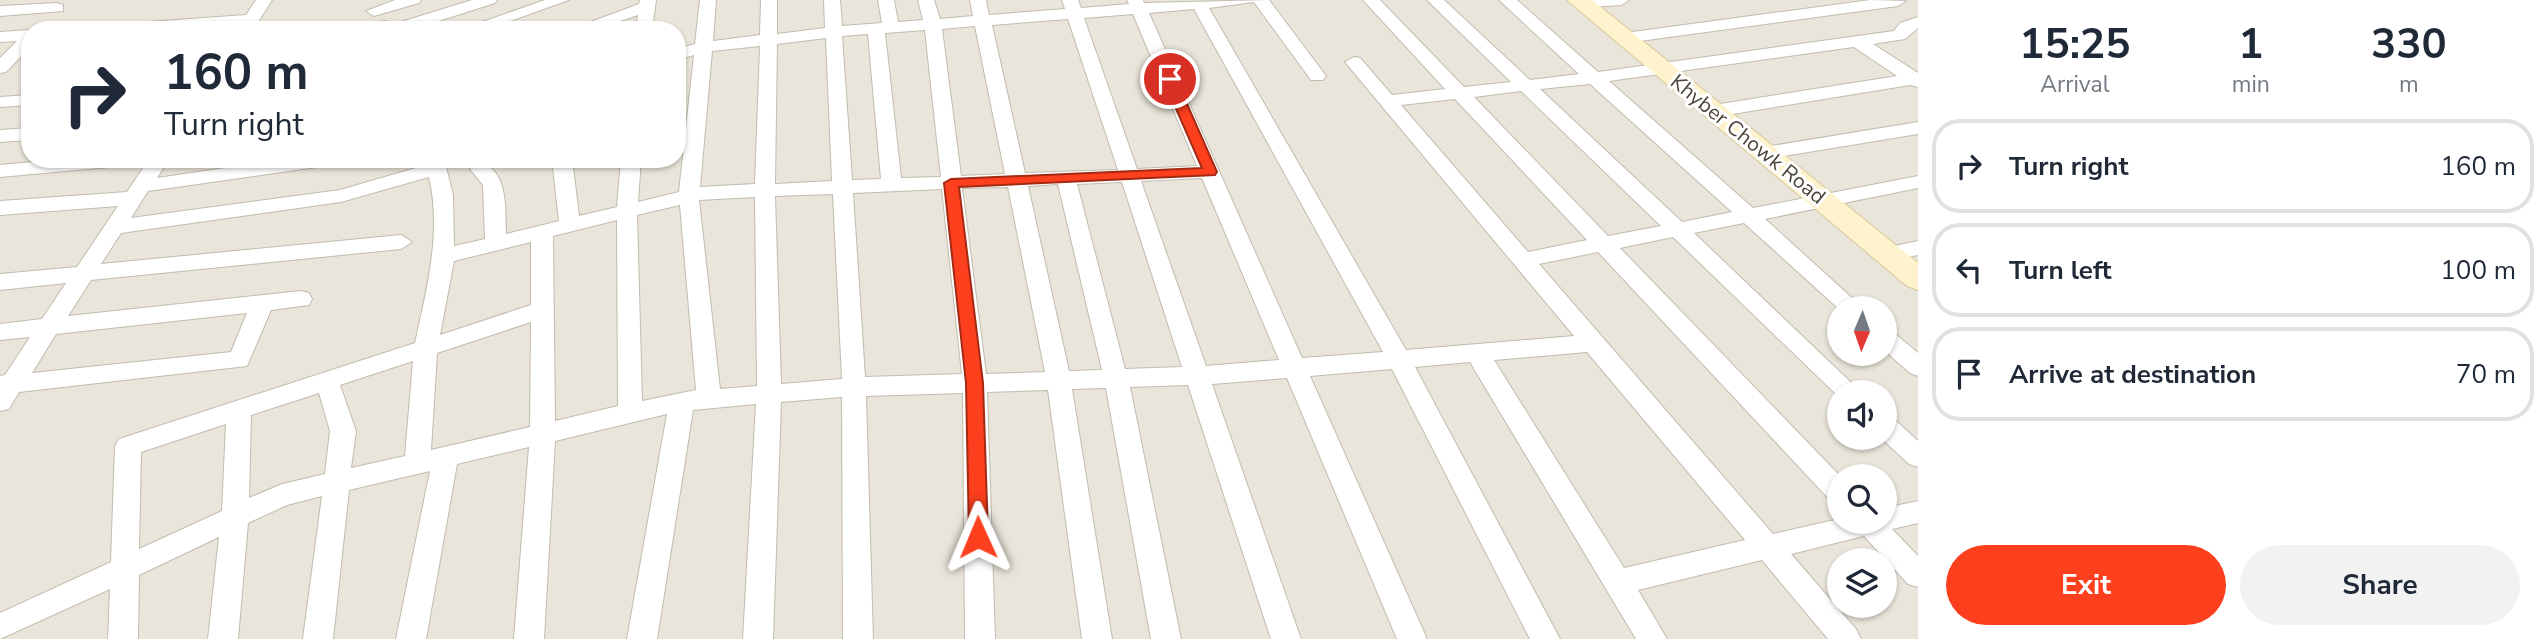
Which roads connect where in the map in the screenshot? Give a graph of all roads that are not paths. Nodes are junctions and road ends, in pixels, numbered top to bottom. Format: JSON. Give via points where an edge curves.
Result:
{"nodes":[{"id":1,"x":264,"y":0,"type":"edge"},
{"id":2,"x":413,"y":0,"type":"edge"},
{"id":3,"x":489,"y":0,"type":"edge"},
{"id":4,"x":561,"y":0,"type":"edge"},
{"id":5,"x":708,"y":0,"type":"edge"},
{"id":6,"x":769,"y":0,"type":"edge"},
{"id":7,"x":832,"y":0,"type":"edge"},
{"id":8,"x":887,"y":0,"type":"edge"},
{"id":9,"x":926,"y":0,"type":"edge"},
{"id":10,"x":1012,"y":0,"type":"edge"},
{"id":11,"x":1247,"y":0,"type":"edge"},
{"id":12,"x":1261,"y":0,"type":"edge"},
{"id":13,"x":1371,"y":0,"type":"edge"},
{"id":14,"x":1435,"y":0,"type":"edge"},
{"id":15,"x":1507,"y":0,"type":"edge"},
{"id":16,"x":1621,"y":0,"type":"edge"},
{"id":17,"x":1898,"y":1,"type":"edge"},
{"id":18,"x":1198,"y":2,"type":"edge"},
{"id":19,"x":648,"y":3,"type":"edge"},
{"id":20,"x":1581,"y":3,"type":"edge"},
{"id":21,"x":61,"y":4,"type":"edge"},
{"id":22,"x":1137,"y":4,"type":"edge"},
{"id":23,"x":1073,"y":7,"type":"edge"},
{"id":24,"x":980,"y":10,"type":"edge"},
{"id":25,"x":0,"y":11,"type":"edge"},
{"id":26,"x":1017,"y":18,"type":"junction"},
{"id":27,"x":380,"y":19,"type":"edge"},
{"id":28,"x":45,"y":21,"type":"edge"},
{"id":29,"x":250,"y":21,"type":"edge"},
{"id":30,"x":495,"y":21,"type":"edge"},
{"id":31,"x":601,"y":21,"type":"edge"},
{"id":32,"x":645,"y":21,"type":"edge"},
{"id":33,"x":1918,"y":22,"type":"edge"},
{"id":34,"x":933,"y":25,"type":"junction"},
{"id":35,"x":884,"y":28,"type":"junction"},
{"id":36,"x":835,"y":32,"type":"junction"},
{"id":37,"x":21,"y":36,"type":"edge"},
{"id":38,"x":0,"y":37,"type":"edge"},
{"id":39,"x":1625,"y":38,"type":"junction"},
{"id":40,"x":768,"y":39,"type":"junction"},
{"id":41,"x":1857,"y":41,"type":"junction"},
{"id":42,"x":21,"y":46,"type":"edge"},
{"id":43,"x":704,"y":47,"type":"junction"},
{"id":44,"x":686,"y":52,"type":"edge"},
{"id":45,"x":1354,"y":62,"type":"dead end"},
{"id":46,"x":21,"y":67,"type":"edge"},
{"id":47,"x":0,"y":68,"type":"edge"},
{"id":48,"x":1664,"y":71,"type":"junction"},
{"id":49,"x":1317,"y":76,"type":"dead end"},
{"id":50,"x":1594,"y":78,"type":"junction"},
{"id":51,"x":1916,"y":79,"type":"edge"},
{"id":52,"x":1525,"y":85,"type":"junction"},
{"id":53,"x":1458,"y":92,"type":"junction"},
{"id":54,"x":21,"y":101,"type":"edge"},
{"id":55,"x":1387,"y":101,"type":"junction"},
{"id":56,"x":0,"y":102,"type":"edge"},
{"id":57,"x":1714,"y":111,"type":"junction"},
{"id":58,"x":1918,"y":128,"type":"edge"},
{"id":59,"x":21,"y":135,"type":"edge"},
{"id":60,"x":0,"y":136,"type":"edge"},
{"id":61,"x":1765,"y":153,"type":"junction"},
{"id":62,"x":33,"y":168,"type":"edge"},
{"id":63,"x":153,"y":168,"type":"edge"},
{"id":64,"x":278,"y":168,"type":"edge"},
{"id":65,"x":423,"y":168,"type":"edge"},
{"id":66,"x":436,"y":168,"type":"edge"},
{"id":67,"x":563,"y":168,"type":"edge"},
{"id":68,"x":630,"y":168,"type":"edge"},
{"id":69,"x":480,"y":169,"type":"dead end"},
{"id":70,"x":0,"y":171,"type":"edge"},
{"id":71,"x":1210,"y":172,"type":"junction"},
{"id":72,"x":1130,"y":176,"type":"junction"},
{"id":73,"x":1066,"y":178,"type":"junction"},
{"id":74,"x":1016,"y":180,"type":"junction"},
{"id":75,"x":1918,"y":182,"type":"edge"},
{"id":76,"x":951,"y":183,"type":"junction"},
{"id":77,"x":892,"y":185,"type":"junction"},
{"id":78,"x":844,"y":187,"type":"junction"},
{"id":79,"x":765,"y":191,"type":"junction"},
{"id":80,"x":138,"y":192,"type":"junction"},
{"id":81,"x":689,"y":196,"type":"junction"},
{"id":82,"x":1821,"y":199,"type":"junction"},
{"id":83,"x":0,"y":208,"type":"edge"},
{"id":84,"x":627,"y":211,"type":"junction"},
{"id":85,"x":1746,"y":214,"type":"junction"},
{"id":86,"x":569,"y":225,"type":"junction"},
{"id":87,"x":115,"y":227,"type":"junction"},
{"id":88,"x":1676,"y":228,"type":"junction"},
{"id":89,"x":541,"y":231,"type":"junction"},
{"id":90,"x":401,"y":242,"type":"dead end"},
{"id":91,"x":496,"y":243,"type":"junction"},
{"id":92,"x":1603,"y":243,"type":"junction"},
{"id":93,"x":1918,"y":248,"type":"edge"},
{"id":94,"x":1888,"y":254,"type":"junction"},
{"id":95,"x":444,"y":256,"type":"junction"},
{"id":96,"x":1522,"y":260,"type":"junction"},
{"id":97,"x":84,"y":275,"type":"junction"},
{"id":98,"x":1918,"y":279,"type":"edge"},
{"id":99,"x":0,"y":282,"type":"edge"},
{"id":100,"x":1838,"y":296,"type":"edge"},
{"id":101,"x":301,"y":299,"type":"dead end"},
{"id":102,"x":262,"y":304,"type":"junction"},
{"id":103,"x":542,"y":310,"type":"junction"},
{"id":104,"x":49,"y":328,"type":"junction"},
{"id":105,"x":0,"y":332,"type":"edge"},
{"id":106,"x":1594,"y":343,"type":"junction"},
{"id":107,"x":426,"y":348,"type":"junction"},
{"id":108,"x":1897,"y":349,"type":"edge"},
{"id":109,"x":1477,"y":353,"type":"junction"},
{"id":110,"x":1399,"y":359,"type":"junction"},
{"id":111,"x":1918,"y":367,"type":"edge"},
{"id":112,"x":1295,"y":368,"type":"junction"},
{"id":113,"x":1198,"y":376,"type":"junction"},
{"id":114,"x":1116,"y":379,"type":"junction"},
{"id":115,"x":327,"y":380,"type":"junction"},
{"id":116,"x":1059,"y":380,"type":"junction"},
{"id":117,"x":1836,"y":380,"type":"edge"},
{"id":118,"x":975,"y":383,"type":"junction"},
{"id":119,"x":854,"y":387,"type":"junction"},
{"id":120,"x":4,"y":390,"type":"edge"},
{"id":121,"x":769,"y":394,"type":"junction"},
{"id":122,"x":709,"y":398,"type":"junction"},
{"id":123,"x":682,"y":401,"type":"junction"},
{"id":124,"x":239,"y":410,"type":"junction"},
{"id":125,"x":630,"y":413,"type":"junction"},
{"id":126,"x":543,"y":433,"type":"junction"},
{"id":127,"x":1897,"y":437,"type":"edge"},
{"id":128,"x":446,"y":456,"type":"junction"},
{"id":129,"x":1918,"y":457,"type":"edge"},
{"id":130,"x":417,"y":463,"type":"junction"},
{"id":131,"x":1827,"y":479,"type":"edge"},
{"id":132,"x":335,"y":483,"type":"junction"},
{"id":133,"x":1918,"y":512,"type":"edge"},
{"id":134,"x":1897,"y":516,"type":"edge"},
{"id":135,"x":235,"y":517,"type":"junction"},
{"id":136,"x":1827,"y":532,"type":"edge"},
{"id":137,"x":1885,"y":534,"type":"edge"},
{"id":138,"x":1767,"y":547,"type":"junction"},
{"id":139,"x":126,"y":568,"type":"junction"},
{"id":140,"x":1918,"y":575,"type":"edge"},
{"id":141,"x":1617,"y":582,"type":"junction"},
{"id":142,"x":0,"y":627,"type":"edge"},
{"id":143,"x":123,"y":639,"type":"edge"},
{"id":144,"x":223,"y":639,"type":"edge"},
{"id":145,"x":318,"y":639,"type":"edge"},
{"id":146,"x":411,"y":639,"type":"edge"},
{"id":147,"x":529,"y":639,"type":"edge"},
{"id":148,"x":642,"y":639,"type":"edge"},
{"id":149,"x":758,"y":639,"type":"edge"},
{"id":150,"x":858,"y":639,"type":"edge"},
{"id":151,"x":980,"y":639,"type":"edge"},
{"id":152,"x":1097,"y":639,"type":"edge"},
{"id":153,"x":1166,"y":639,"type":"edge"},
{"id":154,"x":1286,"y":639,"type":"edge"},
{"id":155,"x":1412,"y":639,"type":"edge"},
{"id":156,"x":1545,"y":639,"type":"edge"},
{"id":157,"x":1652,"y":639,"type":"edge"},
{"id":158,"x":1846,"y":639,"type":"edge"}],
"edges":[{"from":1,"to":29,"type":"street"},
{"from":2,"to":27,"type":"street"},
{"from":3,"to":27,"type":"street"},
{"from":4,"to":30,"type":"street"},
{"from":5,"to":43,"type":"street"},
{"from":6,"to":40,"type":"street"},
{"from":7,"to":36,"type":"street"},
{"from":8,"to":35,"type":"street"},
{"from":9,"to":34,"type":"street"},
{"from":10,"to":26,"type":"street"},
{"from":11,"to":18,"type":"street"},
{"from":12,"to":49,"type":"street"},
{"from":13,"to":53,"type":"street"},
{"from":14,"to":52,"type":"street"},
{"from":15,"to":50,"type":"street"},
{"from":16,"to":20,"type":"street"},
{"from":17,"to":39,"type":"street"},
{"from":18,"to":22,"type":"street"},
{"from":18,"to":110,"type":"street"},
{"from":19,"to":31,"type":"street"},
{"from":19,"to":32,"type":"street"},
{"from":20,"to":39,"type":"street","name":"Khyber Chowk Road"},
{"from":21,"to":25,"type":"street"},
{"from":21,"to":28,"type":"street"},
{"from":22,"to":23,"type":"street"},
{"from":22,"to":71,"type":"street"},
{"from":23,"to":26,"type":"street"},
{"from":23,"to":72,"type":"street"},
{"from":24,"to":26,"type":"street"},
{"from":24,"to":34,"type":"street"},
{"from":24,"to":74,"type":"street"},
{"from":33,"to":41,"type":"street","via":[[1899,35]]},
{"from":34,"to":35,"type":"street"},
{"from":34,"to":76,"type":"street"},
{"from":35,"to":36,"type":"street"},
{"from":35,"to":77,"type":"street"},
{"from":36,"to":40,"type":"street"},
{"from":36,"to":78,"type":"street"},
{"from":37,"to":38,"type":"street"},
{"from":39,"to":48,"type":"street","name":"Khyber Chowk Road"},
{"from":40,"to":43,"type":"street"},
{"from":40,"to":79,"type":"street"},
{"from":41,"to":48,"type":"street"},
{"from":41,"to":51,"type":"street"},
{"from":42,"to":47,"type":"street"},
{"from":43,"to":44,"type":"street"},
{"from":43,"to":81,"type":"street"},
{"from":45,"to":55,"type":"street"},
{"from":46,"to":47,"type":"street"},
{"from":48,"to":50,"type":"street"},
{"from":48,"to":57,"type":"street","name":"Khyber Chowk Road"},
{"from":50,"to":52,"type":"street"},
{"from":50,"to":85,"type":"street"},
{"from":51,"to":57,"type":"street"},
{"from":52,"to":53,"type":"street"},
{"from":52,"to":88,"type":"street"},
{"from":53,"to":55,"type":"street"},
{"from":53,"to":92,"type":"street"},
{"from":54,"to":56,"type":"street"},
{"from":55,"to":96,"type":"street"},
{"from":57,"to":61,"type":"street","name":"Khyber Chowk Road"},
{"from":58,"to":61,"type":"street"},
{"from":59,"to":60,"type":"street"},
{"from":61,"to":82,"type":"street","name":"Khyber Chowk Road"},
{"from":62,"to":70,"type":"street"},
{"from":63,"to":80,"type":"street"},
{"from":64,"to":80,"type":"street"},
{"from":65,"to":87,"type":"street","via":[[341,196]]},
{"from":66,"to":95,"type":"street","via":[[443,195]]},
{"from":67,"to":86,"type":"street"},
{"from":68,"to":84,"type":"street"},
{"from":69,"to":91,"type":"street","via":[[493,184]]},
{"from":71,"to":72,"type":"street"},
{"from":71,"to":112,"type":"street"},
{"from":72,"to":73,"type":"street"},
{"from":72,"to":113,"type":"street"},
{"from":73,"to":74,"type":"street"},
{"from":73,"to":114,"type":"street"},
{"from":74,"to":76,"type":"street"},
{"from":74,"to":116,"type":"street"},
{"from":75,"to":82,"type":"street"},
{"from":76,"to":77,"type":"street"},
{"from":76,"to":118,"type":"street"},
{"from":77,"to":78,"type":"street"},
{"from":78,"to":79,"type":"street"},
{"from":78,"to":119,"type":"street"},
{"from":79,"to":81,"type":"street"},
{"from":79,"to":121,"type":"street"},
{"from":80,"to":83,"type":"street"},
{"from":80,"to":87,"type":"street"},
{"from":81,"to":84,"type":"street"},
{"from":81,"to":122,"type":"street"},
{"from":82,"to":85,"type":"street"},
{"from":82,"to":94,"type":"street","name":"Khyber Chowk Road"},
{"from":84,"to":86,"type":"street"},
{"from":84,"to":125,"type":"street"},
{"from":85,"to":88,"type":"street"},
{"from":85,"to":100,"type":"street"},
{"from":86,"to":89,"type":"street"},
{"from":87,"to":97,"type":"street"},
{"from":88,"to":92,"type":"street"},
{"from":88,"to":117,"type":"street"},
{"from":89,"to":91,"type":"street"},
{"from":89,"to":103,"type":"street"},
{"from":90,"to":97,"type":"street"},
{"from":91,"to":95,"type":"street"},
{"from":92,"to":96,"type":"street"},
{"from":92,"to":131,"type":"street"},
{"from":93,"to":94,"type":"street"},
{"from":94,"to":98,"type":"street","name":"Khyber Chowk Road"},
{"from":95,"to":107,"type":"street"},
{"from":96,"to":106,"type":"street"},
{"from":97,"to":99,"type":"street"},
{"from":97,"to":104,"type":"street"},
{"from":101,"to":102,"type":"street"},
{"from":102,"to":104,"type":"street"},
{"from":102,"to":120,"type":"street","via":[[239,360]]},
{"from":103,"to":107,"type":"street"},
{"from":103,"to":126,"type":"street"},
{"from":104,"to":105,"type":"street"},
{"from":104,"to":120,"type":"street"},
{"from":106,"to":109,"type":"street"},
{"from":106,"to":138,"type":"street"},
{"from":107,"to":115,"type":"street"},
{"from":107,"to":130,"type":"street"},
{"from":108,"to":111,"type":"street"},
{"from":109,"to":110,"type":"street"},
{"from":109,"to":141,"type":"street"},
{"from":110,"to":112,"type":"street"},
{"from":110,"to":156,"type":"street"},
{"from":112,"to":113,"type":"street"},
{"from":112,"to":155,"type":"street"},
{"from":113,"to":114,"type":"street"},
{"from":113,"to":154,"type":"street"},
{"from":114,"to":116,"type":"street"},
{"from":114,"to":153,"type":"street"},
{"from":115,"to":124,"type":"street"},
{"from":115,"to":132,"type":"street","via":[[343,431]]},
{"from":116,"to":118,"type":"street"},
{"from":116,"to":152,"type":"street"},
{"from":118,"to":119,"type":"street"},
{"from":118,"to":151,"type":"street"},
{"from":119,"to":121,"type":"street"},
{"from":119,"to":150,"type":"street"},
{"from":121,"to":122,"type":"street"},
{"from":121,"to":149,"type":"street"},
{"from":122,"to":123,"type":"street"},
{"from":123,"to":125,"type":"street"},
{"from":123,"to":148,"type":"street"},
{"from":124,"to":135,"type":"street"},
{"from":124,"to":139,"type":"street","via":[[128,446]]},
{"from":125,"to":126,"type":"street"},
{"from":126,"to":128,"type":"street"},
{"from":126,"to":147,"type":"street"},
{"from":127,"to":129,"type":"street"},
{"from":128,"to":130,"type":"street"},
{"from":128,"to":146,"type":"street"},
{"from":130,"to":132,"type":"street"},
{"from":132,"to":135,"type":"street","via":[[282,495]]},
{"from":132,"to":145,"type":"street"},
{"from":133,"to":134,"type":"street"},
{"from":135,"to":139,"type":"street"},
{"from":135,"to":144,"type":"street"},
{"from":136,"to":138,"type":"street"},
{"from":137,"to":140,"type":"street"},
{"from":138,"to":141,"type":"street"},
{"from":138,"to":158,"type":"street"},
{"from":139,"to":142,"type":"street"},
{"from":139,"to":143,"type":"street"},
{"from":141,"to":157,"type":"street"}]}
